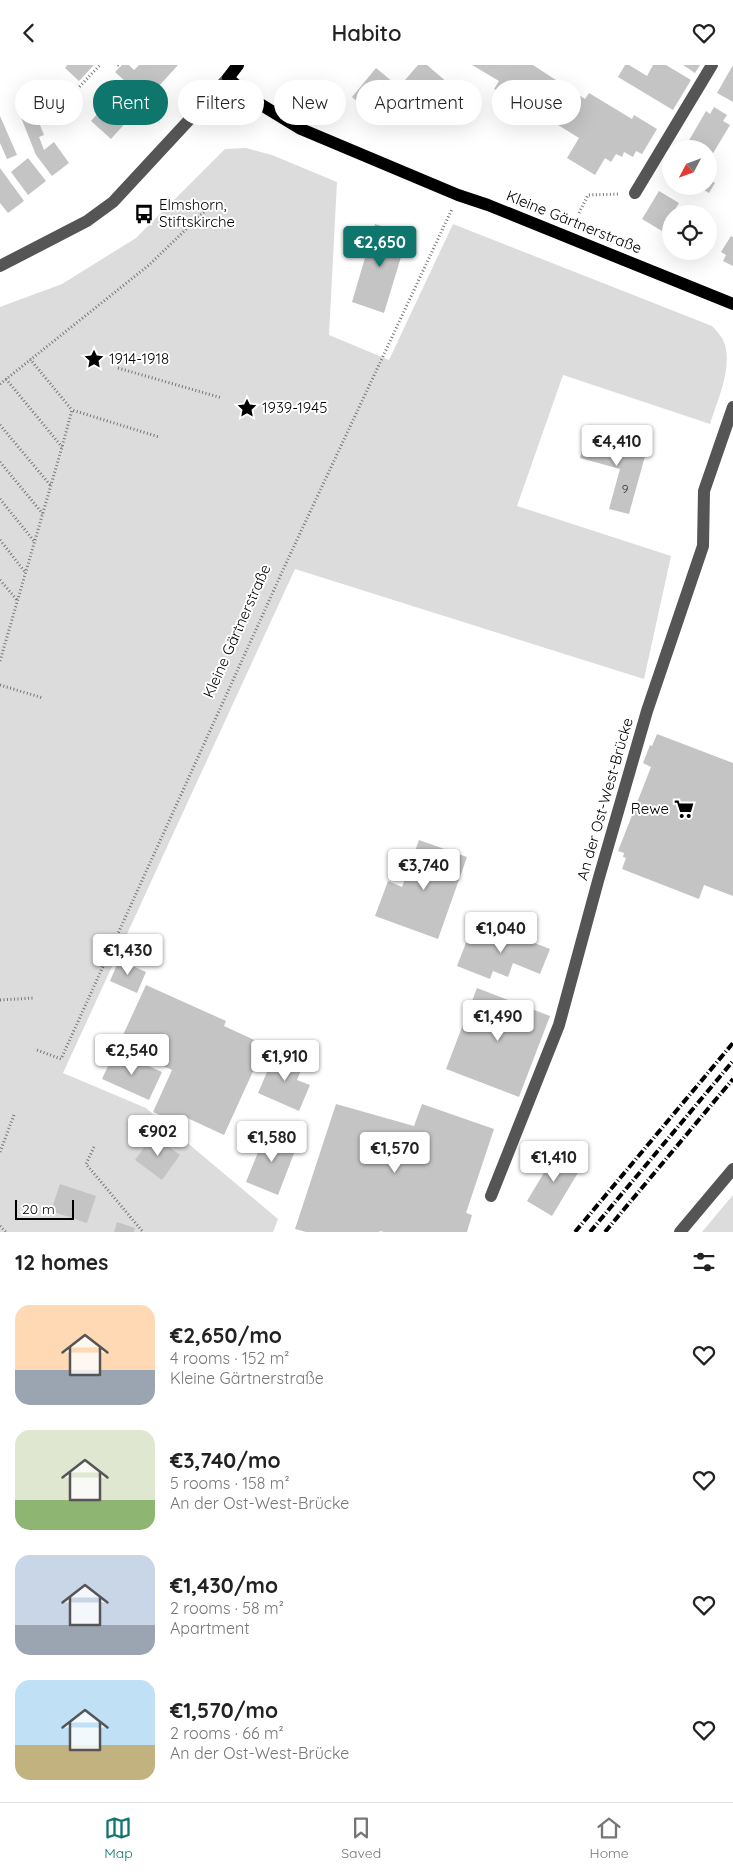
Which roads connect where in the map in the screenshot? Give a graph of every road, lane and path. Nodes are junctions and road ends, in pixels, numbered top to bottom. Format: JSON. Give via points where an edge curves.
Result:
{"nodes":[{"id":1,"x":100,"y":65,"type":"edge"},
{"id":2,"x":238,"y":65,"type":"edge"},
{"id":3,"x":712,"y":65,"type":"edge"},
{"id":4,"x":228,"y":79,"type":"junction"},
{"id":5,"x":83,"y":83,"type":"edge"},
{"id":6,"x":635,"y":193,"type":"joint"},
{"id":7,"x":458,"y":195,"type":"junction"},
{"id":8,"x":208,"y":209,"type":"dead end"},
{"id":9,"x":579,"y":213,"type":"dead end"},
{"id":10,"x":0,"y":266,"type":"edge"},
{"id":11,"x":733,"y":304,"type":"edge"},
{"id":12,"x":30,"y":359,"type":"junction"},
{"id":13,"x":118,"y":368,"type":"dead end"},
{"id":14,"x":6,"y":379,"type":"junction"},
{"id":15,"x":0,"y":384,"type":"edge"},
{"id":16,"x":222,"y":398,"type":"dead end"},
{"id":17,"x":733,"y":407,"type":"edge"},
{"id":18,"x":72,"y":410,"type":"junction"},
{"id":19,"x":0,"y":425,"type":"edge"},
{"id":20,"x":159,"y":437,"type":"dead end"},
{"id":21,"x":62,"y":447,"type":"junction"},
{"id":22,"x":0,"y":461,"type":"edge"},
{"id":23,"x":51,"y":486,"type":"junction"},
{"id":24,"x":0,"y":499,"type":"edge"},
{"id":25,"x":43,"y":514,"type":"junction"},
{"id":26,"x":0,"y":541,"type":"edge"},
{"id":27,"x":35,"y":542,"type":"junction"},
{"id":28,"x":26,"y":572,"type":"junction"},
{"id":29,"x":0,"y":580,"type":"edge"},
{"id":30,"x":18,"y":601,"type":"junction"},
{"id":31,"x":1,"y":652,"type":"edge"},
{"id":32,"x":0,"y":661,"type":"edge"},
{"id":33,"x":0,"y":685,"type":"edge"},
{"id":34,"x":43,"y":698,"type":"dead end"},
{"id":35,"x":34,"y":998,"type":"dead end"},
{"id":36,"x":0,"y":1000,"type":"edge"},
{"id":37,"x":37,"y":1050,"type":"dead end"},
{"id":38,"x":14,"y":1115,"type":"dead end"},
{"id":39,"x":94,"y":1147,"type":"dead end"},
{"id":40,"x":0,"y":1152,"type":"edge"},
{"id":41,"x":733,"y":1169,"type":"edge"},
{"id":42,"x":491,"y":1196,"type":"dead end"},
{"id":43,"x":0,"y":1226,"type":"edge"},
{"id":44,"x":6,"y":1232,"type":"edge"},
{"id":45,"x":143,"y":1232,"type":"edge"},
{"id":46,"x":680,"y":1232,"type":"edge"}],
"edges":[{"from":1,"to":5,"type":"path"},
{"from":2,"to":4,"type":"main road"},
{"from":3,"to":6,"type":"street"},
{"from":4,"to":7,"type":"main road","name":"Kleine Gärtnerstraße","via":[[255,101],[301,129]]},
{"from":4,"to":10,"type":"street","via":[[113,202],[88,221]]},
{"from":6,"to":9,"type":"path","via":[[588,195]]},
{"from":7,"to":11,"type":"main road","name":"Kleine Gärtnerstraße"},
{"from":7,"to":37,"type":"path","name":"Kleine Gärtnerstraße","via":[[61,1059]]},
{"from":8,"to":12,"type":"path","via":[[149,265]]},
{"from":12,"to":14,"type":"path"},
{"from":12,"to":18,"type":"path"},
{"from":13,"to":16,"type":"path"},
{"from":14,"to":15,"type":"path"},
{"from":14,"to":21,"type":"path"},
{"from":17,"to":42,"type":"street","name":"An der Ost-West-Brücke","via":[[704,491],[703,545],[647,711],[559,1025]]},
{"from":18,"to":20,"type":"path"},
{"from":18,"to":21,"type":"path"},
{"from":19,"to":23,"type":"path"},
{"from":21,"to":23,"type":"path"},
{"from":22,"to":25,"type":"path"},
{"from":23,"to":25,"type":"path"},
{"from":24,"to":27,"type":"path"},
{"from":25,"to":27,"type":"path"},
{"from":26,"to":28,"type":"path"},
{"from":27,"to":28,"type":"path"},
{"from":28,"to":30,"type":"path"},
{"from":29,"to":30,"type":"path"},
{"from":30,"to":31,"type":"path"},
{"from":31,"to":32,"type":"path"},
{"from":33,"to":34,"type":"path"},
{"from":35,"to":36,"type":"path"},
{"from":38,"to":40,"type":"path"},
{"from":39,"to":45,"type":"path","via":[[86,1164]]},
{"from":41,"to":46,"type":"street"},
{"from":43,"to":44,"type":"path"}]}
